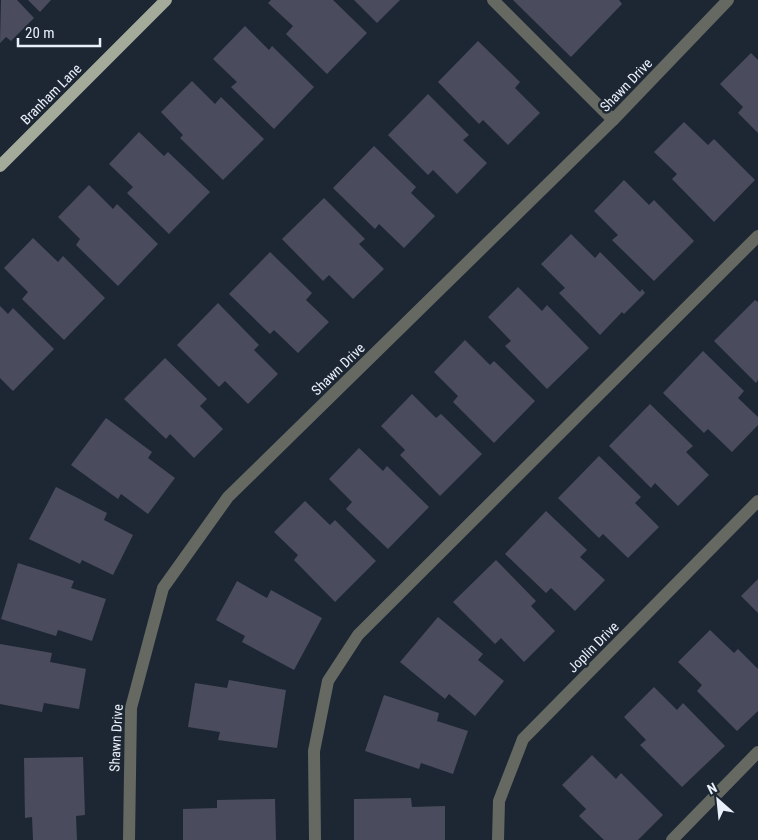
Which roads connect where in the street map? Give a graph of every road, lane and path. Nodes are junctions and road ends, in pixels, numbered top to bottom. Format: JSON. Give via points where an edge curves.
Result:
{"nodes":[{"id":1,"x":166,"y":0,"type":"edge"},
{"id":2,"x":493,"y":0,"type":"edge"},
{"id":3,"x":728,"y":0,"type":"edge"},
{"id":4,"x":613,"y":120,"type":"junction"},
{"id":5,"x":0,"y":166,"type":"edge"},
{"id":6,"x":758,"y":236,"type":"edge"},
{"id":7,"x":758,"y":501,"type":"edge"},
{"id":8,"x":758,"y":752,"type":"edge"},
{"id":9,"x":129,"y":840,"type":"edge"},
{"id":10,"x":315,"y":840,"type":"edge"},
{"id":11,"x":498,"y":840,"type":"edge"},
{"id":12,"x":672,"y":840,"type":"edge"}],
"edges":[{"from":1,"to":5,"type":"main road","name":"Branham Lane"},
{"from":2,"to":4,"type":"street"},
{"from":3,"to":4,"type":"street","name":"Shawn Drive"},
{"from":4,"to":9,"type":"street","name":"Shawn Drive","via":[[228,497],[163,588],[131,708]]},
{"from":6,"to":10,"type":"street","via":[[358,635],[328,681],[314,751]]},
{"from":7,"to":11,"type":"street","name":"Joplin Drive","via":[[523,740],[499,801]]},
{"from":8,"to":12,"type":"street"}]}
